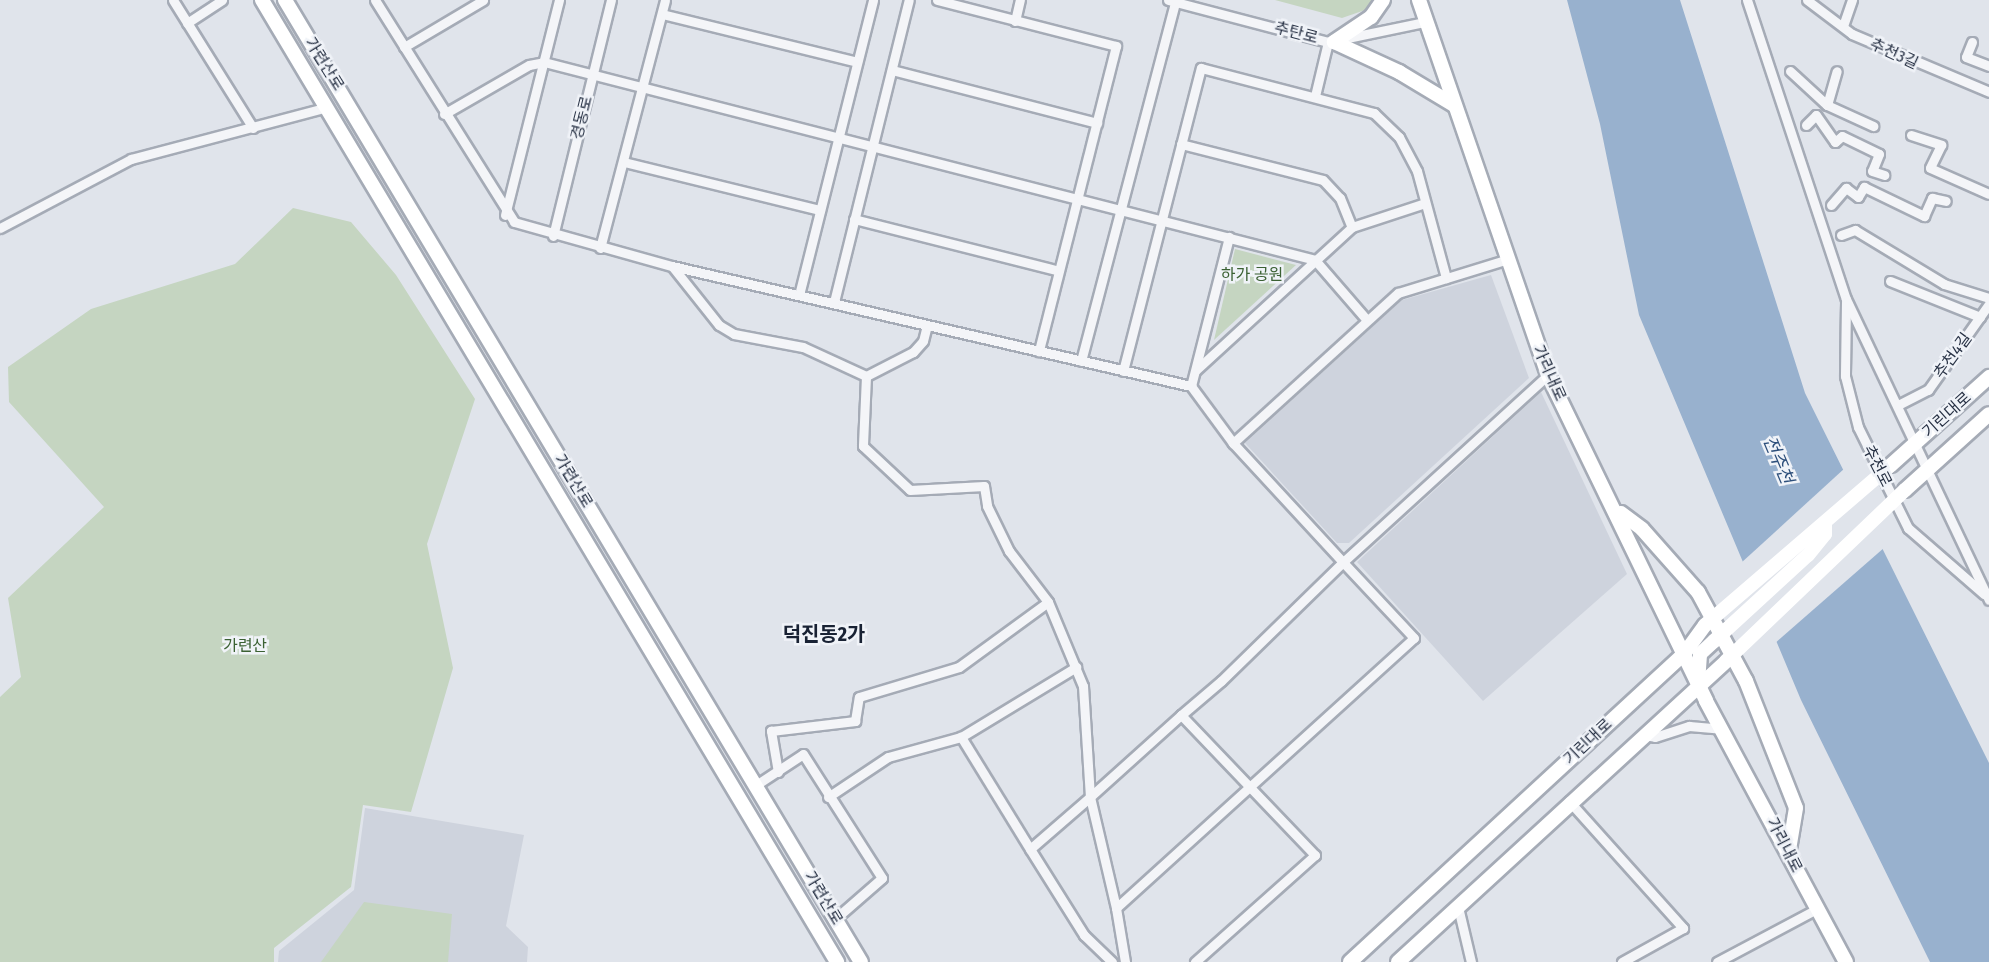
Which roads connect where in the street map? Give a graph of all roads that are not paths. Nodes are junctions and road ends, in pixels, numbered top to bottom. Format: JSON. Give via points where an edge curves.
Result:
{"nodes":[{"id":1,"x":173,"y":0,"type":"edge"},
{"id":2,"x":222,"y":0,"type":"edge"},
{"id":3,"x":262,"y":0,"type":"edge"},
{"id":4,"x":285,"y":0,"type":"edge"},
{"id":5,"x":375,"y":0,"type":"edge"},
{"id":6,"x":483,"y":0,"type":"edge"},
{"id":7,"x":559,"y":0,"type":"edge"},
{"id":8,"x":611,"y":0,"type":"edge"},
{"id":9,"x":665,"y":0,"type":"edge"},
{"id":10,"x":873,"y":0,"type":"edge"},
{"id":11,"x":909,"y":0,"type":"edge"},
{"id":12,"x":937,"y":0,"type":"edge"},
{"id":13,"x":1020,"y":0,"type":"edge"},
{"id":14,"x":1383,"y":0,"type":"edge"},
{"id":15,"x":1419,"y":0,"type":"edge"},
{"id":16,"x":1747,"y":0,"type":"edge"},
{"id":17,"x":1807,"y":0,"type":"edge"},
{"id":18,"x":1852,"y":0,"type":"edge"},
{"id":19,"x":1172,"y":1,"type":"edge"},
{"id":20,"x":662,"y":14,"type":"junction"},
{"id":21,"x":1015,"y":21,"type":"junction"},
{"id":22,"x":1425,"y":22,"type":"junction"},
{"id":23,"x":187,"y":23,"type":"junction"},
{"id":24,"x":1843,"y":26,"type":"junction"},
{"id":25,"x":1331,"y":42,"type":"junction"},
{"id":26,"x":1972,"y":42,"type":"dead end"},
{"id":27,"x":404,"y":47,"type":"junction"},
{"id":28,"x":544,"y":62,"type":"junction"},
{"id":29,"x":857,"y":62,"type":"junction"},
{"id":30,"x":1989,"y":66,"type":"edge"},
{"id":31,"x":892,"y":70,"type":"junction"},
{"id":32,"x":1790,"y":71,"type":"dead end"},
{"id":33,"x":1838,"y":71,"type":"dead end"},
{"id":34,"x":592,"y":75,"type":"junction"},
{"id":35,"x":643,"y":87,"type":"junction"},
{"id":36,"x":1989,"y":92,"type":"edge"},
{"id":37,"x":1315,"y":96,"type":"junction"},
{"id":38,"x":1454,"y":105,"type":"junction"},
{"id":39,"x":1827,"y":105,"type":"junction"},
{"id":40,"x":324,"y":108,"type":"junction"},
{"id":41,"x":444,"y":114,"type":"junction"},
{"id":42,"x":1097,"y":123,"type":"junction"},
{"id":43,"x":1806,"y":125,"type":"dead end"},
{"id":44,"x":1873,"y":126,"type":"dead end"},
{"id":45,"x":252,"y":128,"type":"junction"},
{"id":46,"x":1911,"y":135,"type":"dead end"},
{"id":47,"x":839,"y":137,"type":"junction"},
{"id":48,"x":1181,"y":144,"type":"junction"},
{"id":49,"x":872,"y":145,"type":"junction"},
{"id":50,"x":624,"y":162,"type":"junction"},
{"id":51,"x":1884,"y":176,"type":"dead end"},
{"id":52,"x":1989,"y":194,"type":"edge"},
{"id":53,"x":1077,"y":198,"type":"junction"},
{"id":54,"x":1946,"y":201,"type":"dead end"},
{"id":55,"x":1425,"y":203,"type":"junction"},
{"id":56,"x":1831,"y":205,"type":"dead end"},
{"id":57,"x":1121,"y":209,"type":"junction"},
{"id":58,"x":820,"y":210,"type":"junction"},
{"id":59,"x":505,"y":215,"type":"junction"},
{"id":60,"x":854,"y":219,"type":"junction"},
{"id":61,"x":1162,"y":220,"type":"junction"},
{"id":62,"x":1352,"y":226,"type":"junction"},
{"id":63,"x":0,"y":228,"type":"edge"},
{"id":64,"x":1842,"y":235,"type":"dead end"},
{"id":65,"x":553,"y":236,"type":"junction"},
{"id":66,"x":1229,"y":237,"type":"junction"},
{"id":67,"x":600,"y":248,"type":"junction"},
{"id":68,"x":1315,"y":260,"type":"junction"},
{"id":69,"x":1505,"y":260,"type":"junction"},
{"id":70,"x":672,"y":266,"type":"junction"},
{"id":71,"x":1059,"y":271,"type":"junction"},
{"id":72,"x":1446,"y":278,"type":"junction"},
{"id":73,"x":1890,"y":281,"type":"dead end"},
{"id":74,"x":799,"y":295,"type":"junction"},
{"id":75,"x":1989,"y":298,"type":"edge"},
{"id":76,"x":1846,"y":299,"type":"junction"},
{"id":77,"x":834,"y":302,"type":"junction"},
{"id":78,"x":1989,"y":304,"type":"edge"},
{"id":79,"x":1980,"y":317,"type":"junction"},
{"id":80,"x":1366,"y":320,"type":"junction"},
{"id":81,"x":927,"y":325,"type":"junction"},
{"id":82,"x":1039,"y":351,"type":"junction"},
{"id":83,"x":1081,"y":361,"type":"junction"},
{"id":84,"x":1196,"y":370,"type":"junction"},
{"id":85,"x":1123,"y":371,"type":"junction"},
{"id":86,"x":1548,"y":375,"type":"junction"},
{"id":87,"x":866,"y":376,"type":"junction"},
{"id":88,"x":1989,"y":377,"type":"edge"},
{"id":89,"x":1191,"y":386,"type":"junction"},
{"id":90,"x":1898,"y":405,"type":"junction"},
{"id":91,"x":1989,"y":414,"type":"edge"},
{"id":92,"x":1233,"y":443,"type":"junction"},
{"id":93,"x":1915,"y":444,"type":"junction"},
{"id":94,"x":1927,"y":471,"type":"junction"},
{"id":95,"x":1618,"y":511,"type":"junction"},
{"id":96,"x":1825,"y":524,"type":"junction"},
{"id":97,"x":1343,"y":562,"type":"junction"},
{"id":98,"x":1988,"y":598,"type":"edge"},
{"id":99,"x":1047,"y":602,"type":"junction"},
{"id":100,"x":1684,"y":654,"type":"junction"},
{"id":101,"x":1076,"y":667,"type":"junction"},
{"id":102,"x":1698,"y":685,"type":"junction"},
{"id":103,"x":1181,"y":716,"type":"junction"},
{"id":104,"x":1721,"y":729,"type":"junction"},
{"id":105,"x":1642,"y":735,"type":"junction"},
{"id":106,"x":961,"y":737,"type":"junction"},
{"id":107,"x":778,"y":772,"type":"junction"},
{"id":108,"x":756,"y":785,"type":"junction"},
{"id":109,"x":1247,"y":786,"type":"junction"},
{"id":110,"x":828,"y":797,"type":"junction"},
{"id":111,"x":1090,"y":797,"type":"junction"},
{"id":112,"x":1569,"y":801,"type":"junction"},
{"id":113,"x":1030,"y":849,"type":"junction"},
{"id":114,"x":1789,"y":850,"type":"junction"},
{"id":115,"x":1458,"y":907,"type":"junction"},
{"id":116,"x":1116,"y":908,"type":"junction"},
{"id":117,"x":1815,"y":910,"type":"junction"},
{"id":118,"x":835,"y":919,"type":"junction"},
{"id":119,"x":837,"y":962,"type":"edge"},
{"id":120,"x":861,"y":962,"type":"edge"},
{"id":121,"x":1112,"y":962,"type":"edge"},
{"id":122,"x":1125,"y":962,"type":"edge"},
{"id":123,"x":1195,"y":962,"type":"edge"},
{"id":124,"x":1350,"y":962,"type":"edge"},
{"id":125,"x":1398,"y":962,"type":"edge"},
{"id":126,"x":1471,"y":962,"type":"edge"},
{"id":127,"x":1622,"y":962,"type":"edge"},
{"id":128,"x":1717,"y":962,"type":"edge"},
{"id":129,"x":1846,"y":962,"type":"edge"}],
"edges":[{"from":1,"to":23,"type":"street"},
{"from":2,"to":23,"type":"street"},
{"from":3,"to":40,"type":"street","name":"가련산로"},
{"from":4,"to":108,"type":"street","name":"가련산로"},
{"from":5,"to":27,"type":"street"},
{"from":6,"to":27,"type":"street"},
{"from":7,"to":28,"type":"street"},
{"from":8,"to":34,"type":"street","name":"경동로"},
{"from":9,"to":20,"type":"street"},
{"from":10,"to":29,"type":"street"},
{"from":11,"to":31,"type":"street"},
{"from":12,"to":21,"type":"street"},
{"from":13,"to":21,"type":"street"},
{"from":14,"to":25,"type":"street","via":[[1371,17]]},
{"from":15,"to":22,"type":"street","name":"가리내로"},
{"from":16,"to":76,"type":"street","name":"추천로"},
{"from":17,"to":24,"type":"street","name":"추천3길"},
{"from":18,"to":24,"type":"street"},
{"from":19,"to":25,"type":"street","name":"추탄로"},
{"from":19,"to":57,"type":"street"},
{"from":20,"to":29,"type":"street"},
{"from":20,"to":35,"type":"street"},
{"from":21,"to":42,"type":"street","via":[[1116,46]]},
{"from":22,"to":25,"type":"street","name":"추탄로"},
{"from":22,"to":38,"type":"street","name":"가리내로"},
{"from":23,"to":45,"type":"street"},
{"from":24,"to":36,"type":"street","name":"추천3길","via":[[1919,66]]},
{"from":25,"to":37,"type":"street"},
{"from":25,"to":38,"type":"street","via":[[1399,72]]},
{"from":26,"to":30,"type":"street","via":[[1966,57]]},
{"from":27,"to":41,"type":"street"},
{"from":28,"to":34,"type":"street"},
{"from":28,"to":41,"type":"street","via":[[529,65]]},
{"from":28,"to":59,"type":"street"},
{"from":29,"to":47,"type":"street"},
{"from":31,"to":42,"type":"street"},
{"from":31,"to":49,"type":"street"},
{"from":32,"to":39,"type":"street"},
{"from":33,"to":39,"type":"street"},
{"from":34,"to":35,"type":"street"},
{"from":34,"to":65,"type":"street","name":"경동로"},
{"from":35,"to":47,"type":"street"},
{"from":35,"to":50,"type":"street"},
{"from":37,"to":48,"type":"street","via":[[1201,68]]},
{"from":37,"to":55,"type":"street","via":[[1374,113],[1399,137],[1417,171]]},
{"from":38,"to":69,"type":"street","name":"가리내로"},
{"from":39,"to":44,"type":"street"},
{"from":40,"to":45,"type":"street"},
{"from":40,"to":119,"type":"street","name":"가련산로"},
{"from":41,"to":59,"type":"street"},
{"from":42,"to":53,"type":"street"},
{"from":43,"to":51,"type":"street","via":[[1816,116],[1835,142],[1842,136],[1878,154],[1872,171]]},
{"from":45,"to":63,"type":"street","via":[[131,159]]},
{"from":46,"to":52,"type":"street","via":[[1941,145],[1930,168]]},
{"from":47,"to":49,"type":"street"},
{"from":47,"to":58,"type":"street"},
{"from":48,"to":61,"type":"street"},
{"from":48,"to":62,"type":"street","via":[[1323,180],[1340,198]]},
{"from":49,"to":53,"type":"street"},
{"from":49,"to":60,"type":"street"},
{"from":50,"to":58,"type":"street"},
{"from":50,"to":67,"type":"street"},
{"from":53,"to":57,"type":"street"},
{"from":53,"to":71,"type":"street"},
{"from":54,"to":56,"type":"street","via":[[1932,198],[1924,216],[1864,187],[1858,197],[1846,188]]},
{"from":55,"to":62,"type":"street"},
{"from":55,"to":72,"type":"street"},
{"from":57,"to":61,"type":"street"},
{"from":57,"to":83,"type":"street"},
{"from":58,"to":74,"type":"street"},
{"from":59,"to":65,"type":"street"},
{"from":60,"to":71,"type":"street"},
{"from":60,"to":77,"type":"street"},
{"from":61,"to":66,"type":"street"},
{"from":61,"to":85,"type":"street"},
{"from":62,"to":68,"type":"street"},
{"from":64,"to":75,"type":"street","via":[[1855,230],[1944,284]]},
{"from":65,"to":67,"type":"street"},
{"from":66,"to":68,"type":"street"},
{"from":66,"to":84,"type":"street"},
{"from":67,"to":70,"type":"street"},
{"from":68,"to":80,"type":"street"},
{"from":68,"to":84,"type":"street"},
{"from":69,"to":72,"type":"street"},
{"from":69,"to":86,"type":"street","name":"가리내로"},
{"from":70,"to":74,"type":"street"},
{"from":70,"to":87,"type":"street","via":[[719,325],[734,334],[803,347]]},
{"from":71,"to":82,"type":"street"},
{"from":72,"to":80,"type":"street","via":[[1398,293]]},
{"from":73,"to":79,"type":"street"},
{"from":74,"to":77,"type":"street"},
{"from":76,"to":90,"type":"street","name":"추천로"},
{"from":76,"to":98,"type":"street","name":"추천로","via":[[1845,376],[1858,428],[1908,528]]},
{"from":77,"to":81,"type":"street"},
{"from":78,"to":79,"type":"street","name":"추천4길"},
{"from":79,"to":90,"type":"street","name":"추천4길","via":[[1933,384],[1911,401]]},
{"from":80,"to":92,"type":"street"},
{"from":81,"to":82,"type":"street"},
{"from":81,"to":87,"type":"street","via":[[923,341],[913,352]]},
{"from":82,"to":83,"type":"street"},
{"from":83,"to":85,"type":"street"},
{"from":84,"to":89,"type":"street"},
{"from":85,"to":89,"type":"street"},
{"from":86,"to":95,"type":"street","name":"가리내로"},
{"from":86,"to":97,"type":"street"},
{"from":87,"to":99,"type":"street","via":[[863,446],[910,490],[984,486],[987,506],[1009,551]]},
{"from":88,"to":93,"type":"street","name":"기린대로"},
{"from":89,"to":92,"type":"street"},
{"from":90,"to":93,"type":"street","name":"추천로"},
{"from":91,"to":94,"type":"street","name":"기린대로"},
{"from":92,"to":97,"type":"street"},
{"from":93,"to":94,"type":"street","name":"추천로"},
{"from":93,"to":96,"type":"street","name":"기린대로","bridge":true},
{"from":94,"to":98,"type":"street","name":"추천로"},
{"from":94,"to":102,"type":"street","name":"기린대로","bridge":true},
{"from":95,"to":100,"type":"street","name":"가리내로"},
{"from":95,"to":114,"type":"street","via":[[1642,529],[1698,592],[1746,681],[1796,808]]},
{"from":96,"to":100,"type":"street","name":"기린대로","bridge":true,"via":[[1819,523],[1705,625]]},
{"from":96,"to":102,"type":"street","name":"기린대로","bridge":true,"via":[[1825,534],[1808,555],[1700,654]]},
{"from":97,"to":103,"type":"street"},
{"from":97,"to":109,"type":"street","via":[[1414,638]]},
{"from":99,"to":101,"type":"street"},
{"from":99,"to":107,"type":"street","via":[[960,667],[859,697],[855,721],[771,731]]},
{"from":100,"to":102,"type":"street","name":"가리내로"},
{"from":100,"to":124,"type":"street","name":"기린대로"},
{"from":101,"to":106,"type":"street"},
{"from":101,"to":111,"type":"street","via":[[1083,686]]},
{"from":102,"to":104,"type":"street","name":"가리내로"},
{"from":102,"to":105,"type":"street","name":"기린대로"},
{"from":103,"to":109,"type":"street"},
{"from":103,"to":111,"type":"street"},
{"from":104,"to":105,"type":"street","via":[[1689,726],[1655,737]]},
{"from":104,"to":114,"type":"street","name":"가리내로"},
{"from":105,"to":112,"type":"street","name":"기린대로"},
{"from":106,"to":110,"type":"street","via":[[888,757]]},
{"from":106,"to":113,"type":"street"},
{"from":107,"to":108,"type":"street"},
{"from":107,"to":110,"type":"street","via":[[803,754]]},
{"from":108,"to":118,"type":"street","name":"가련산로"},
{"from":109,"to":116,"type":"street"},
{"from":109,"to":123,"type":"street","via":[[1315,855]]},
{"from":110,"to":118,"type":"street","via":[[882,878]]},
{"from":111,"to":113,"type":"street"},
{"from":111,"to":116,"type":"street"},
{"from":112,"to":115,"type":"street","name":"기린대로"},
{"from":112,"to":127,"type":"street","via":[[1683,928]]},
{"from":113,"to":121,"type":"street","via":[[1084,935]]},
{"from":114,"to":117,"type":"street","name":"가리내로"},
{"from":115,"to":125,"type":"street","name":"기린대로"},
{"from":115,"to":126,"type":"street"},
{"from":116,"to":122,"type":"street"},
{"from":117,"to":128,"type":"street"},
{"from":117,"to":129,"type":"street","name":"가리내로"},
{"from":118,"to":120,"type":"street","name":"가련산로"}]}
